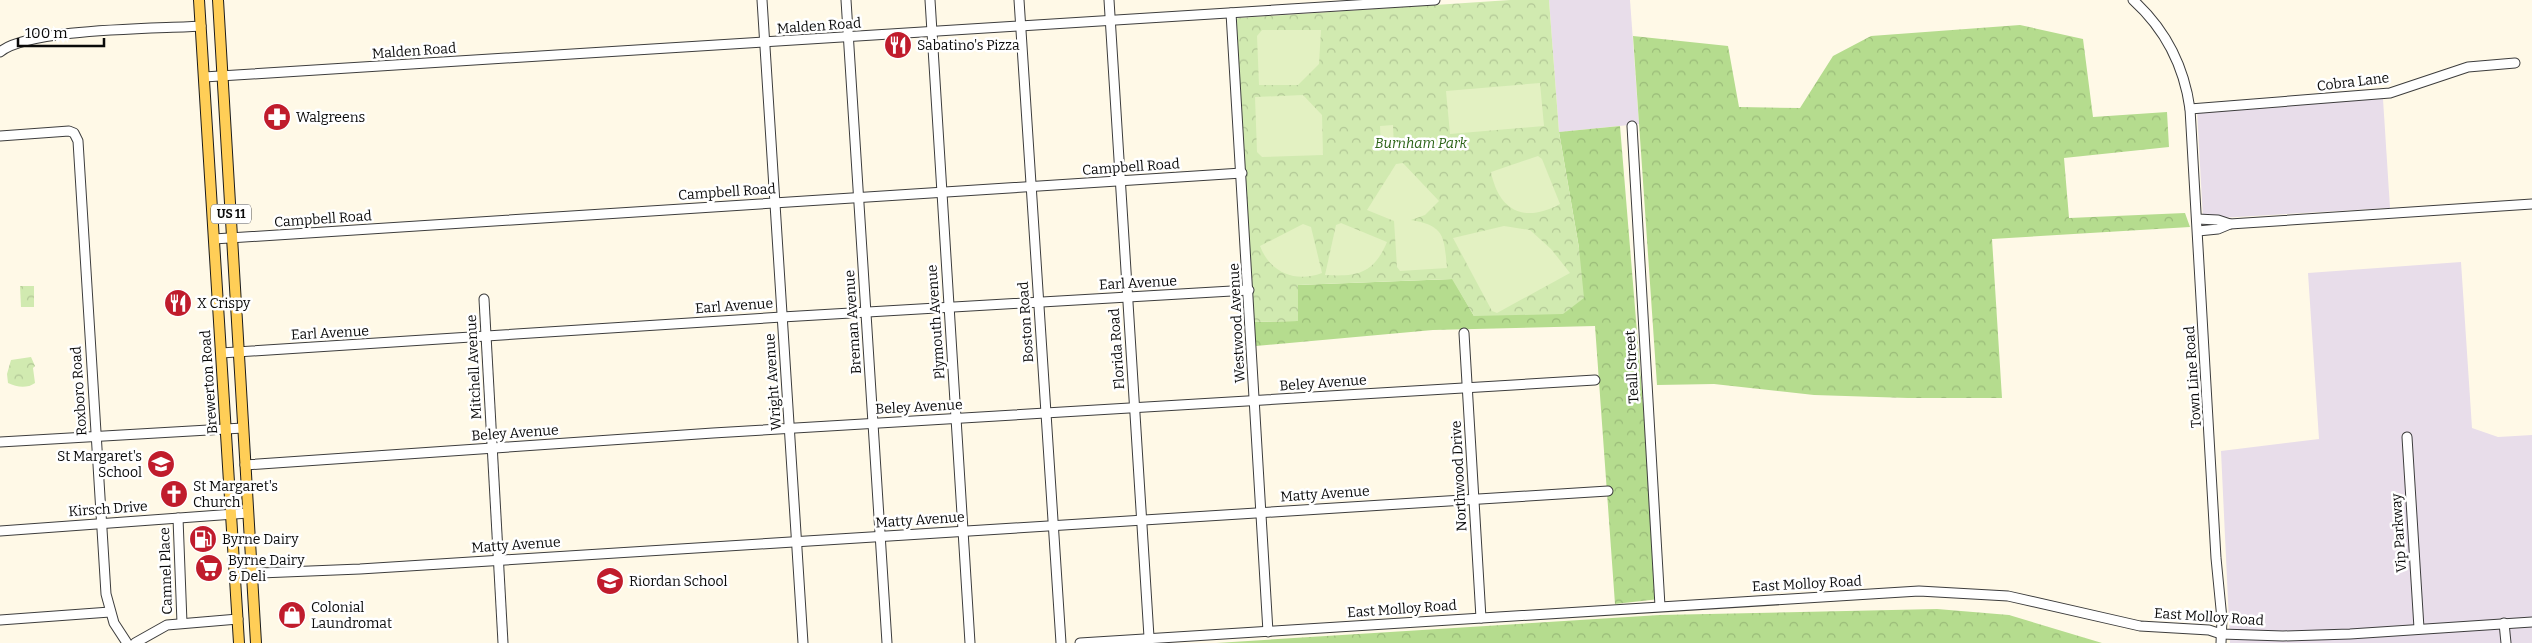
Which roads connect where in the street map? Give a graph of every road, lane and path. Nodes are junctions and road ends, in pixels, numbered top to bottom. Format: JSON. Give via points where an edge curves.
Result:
{"nodes":[{"id":1,"x":199,"y":0,"type":"edge"},
{"id":2,"x":218,"y":0,"type":"edge"},
{"id":3,"x":762,"y":0,"type":"edge"},
{"id":4,"x":846,"y":0,"type":"edge"},
{"id":5,"x":930,"y":0,"type":"edge"},
{"id":6,"x":1019,"y":0,"type":"edge"},
{"id":7,"x":1109,"y":0,"type":"edge"},
{"id":8,"x":1435,"y":0,"type":"edge"},
{"id":9,"x":2132,"y":0,"type":"edge"},
{"id":10,"x":1231,"y":13,"type":"junction"},
{"id":11,"x":1110,"y":21,"type":"junction"},
{"id":12,"x":201,"y":26,"type":"junction"},
{"id":13,"x":1021,"y":27,"type":"junction"},
{"id":14,"x":932,"y":32,"type":"junction"},
{"id":15,"x":848,"y":38,"type":"junction"},
{"id":16,"x":765,"y":43,"type":"junction"},
{"id":17,"x":0,"y":52,"type":"edge"},
{"id":18,"x":2515,"y":63,"type":"dead end"},
{"id":19,"x":222,"y":76,"type":"junction"},
{"id":20,"x":204,"y":77,"type":"junction"},
{"id":21,"x":2190,"y":109,"type":"junction"},
{"id":22,"x":1632,"y":126,"type":"dead end"},
{"id":23,"x":0,"y":136,"type":"edge"},
{"id":24,"x":1242,"y":173,"type":"junction"},
{"id":25,"x":1121,"y":181,"type":"junction"},
{"id":26,"x":1030,"y":187,"type":"junction"},
{"id":27,"x":942,"y":192,"type":"junction"},
{"id":28,"x":858,"y":197,"type":"junction"},
{"id":29,"x":775,"y":202,"type":"junction"},
{"id":30,"x":2532,"y":204,"type":"edge"},
{"id":31,"x":2197,"y":219,"type":"junction"},
{"id":32,"x":2230,"y":224,"type":"junction"},
{"id":33,"x":2198,"y":231,"type":"junction"},
{"id":34,"x":232,"y":238,"type":"junction"},
{"id":35,"x":214,"y":239,"type":"junction"},
{"id":36,"x":1249,"y":290,"type":"junction"},
{"id":37,"x":1128,"y":297,"type":"junction"},
{"id":38,"x":484,"y":299,"type":"dead end"},
{"id":39,"x":1038,"y":302,"type":"junction"},
{"id":40,"x":949,"y":307,"type":"junction"},
{"id":41,"x":866,"y":312,"type":"junction"},
{"id":42,"x":782,"y":317,"type":"junction"},
{"id":43,"x":1464,"y":333,"type":"dead end"},
{"id":44,"x":485,"y":337,"type":"junction"},
{"id":45,"x":238,"y":352,"type":"junction"},
{"id":46,"x":221,"y":353,"type":"junction"},
{"id":47,"x":1595,"y":380,"type":"dead end"},
{"id":48,"x":1467,"y":388,"type":"junction"},
{"id":49,"x":1255,"y":401,"type":"junction"},
{"id":50,"x":1135,"y":408,"type":"junction"},
{"id":51,"x":1046,"y":413,"type":"junction"},
{"id":52,"x":956,"y":419,"type":"junction"},
{"id":53,"x":873,"y":424,"type":"junction"},
{"id":54,"x":243,"y":428,"type":"junction"},
{"id":55,"x":225,"y":429,"type":"junction"},
{"id":56,"x":789,"y":429,"type":"junction"},
{"id":57,"x":96,"y":437,"type":"junction"},
{"id":58,"x":2407,"y":437,"type":"dead end"},
{"id":59,"x":0,"y":442,"type":"edge"},
{"id":60,"x":492,"y":448,"type":"junction"},
{"id":61,"x":245,"y":465,"type":"junction"},
{"id":62,"x":1608,"y":491,"type":"dead end"},
{"id":63,"x":1474,"y":499,"type":"junction"},
{"id":64,"x":1262,"y":512,"type":"junction"},
{"id":65,"x":248,"y":513,"type":"junction"},
{"id":66,"x":230,"y":514,"type":"junction"},
{"id":67,"x":178,"y":518,"type":"junction"},
{"id":68,"x":1142,"y":520,"type":"junction"},
{"id":69,"x":102,"y":524,"type":"junction"},
{"id":70,"x":1053,"y":525,"type":"junction"},
{"id":71,"x":0,"y":531,"type":"edge"},
{"id":72,"x":964,"y":531,"type":"junction"},
{"id":73,"x":880,"y":536,"type":"junction"},
{"id":74,"x":797,"y":541,"type":"junction"},
{"id":75,"x":498,"y":560,"type":"junction"},
{"id":76,"x":235,"y":574,"type":"junction"},
{"id":77,"x":252,"y":574,"type":"junction"},
{"id":78,"x":1660,"y":606,"type":"junction"},
{"id":79,"x":110,"y":612,"type":"junction"},
{"id":80,"x":1481,"y":618,"type":"junction"},
{"id":81,"x":238,"y":619,"type":"junction"},
{"id":82,"x":0,"y":620,"type":"edge"},
{"id":83,"x":2532,"y":622,"type":"edge"},
{"id":84,"x":182,"y":623,"type":"junction"},
{"id":85,"x":2504,"y":623,"type":"junction"},
{"id":86,"x":2419,"y":628,"type":"junction"},
{"id":87,"x":1268,"y":632,"type":"junction"},
{"id":88,"x":2221,"y":638,"type":"edge"},
{"id":89,"x":1143,"y":640,"type":"edge"},
{"id":90,"x":2283,"y":640,"type":"edge"},
{"id":91,"x":126,"y":643,"type":"edge"},
{"id":92,"x":135,"y":643,"type":"edge"},
{"id":93,"x":239,"y":643,"type":"edge"},
{"id":94,"x":256,"y":643,"type":"edge"},
{"id":95,"x":502,"y":643,"type":"edge"},
{"id":96,"x":803,"y":643,"type":"edge"},
{"id":97,"x":887,"y":643,"type":"edge"},
{"id":98,"x":970,"y":643,"type":"edge"},
{"id":99,"x":1061,"y":643,"type":"edge"},
{"id":100,"x":1080,"y":643,"type":"edge"},
{"id":101,"x":2506,"y":643,"type":"edge"}],
"edges":[{"from":1,"to":12,"type":"main road","name":"Brewerton Road","number":"US 11"},
{"from":2,"to":19,"type":"main road","number":"US 11"},
{"from":3,"to":16,"type":"street","name":"Wright Avenue"},
{"from":4,"to":15,"type":"street","name":"Breman Avenue"},
{"from":5,"to":14,"type":"street","name":"Plymouth Avenue"},
{"from":6,"to":13,"type":"street","name":"Boston Road"},
{"from":7,"to":11,"type":"street","name":"Florida Road"},
{"from":8,"to":10,"type":"street","name":"Malden Road"},
{"from":9,"to":21,"type":"street","via":[[2155,22],[2178,62]]},
{"from":10,"to":11,"type":"street","name":"Malden Road"},
{"from":10,"to":24,"type":"street","name":"Westwood Avenue"},
{"from":11,"to":13,"type":"street","name":"Malden Road"},
{"from":11,"to":25,"type":"street","name":"Florida Road"},
{"from":12,"to":17,"type":"street","via":[[42,36],[11,45]]},
{"from":12,"to":20,"type":"main road","name":"Brewerton Road","number":"US 11"},
{"from":13,"to":14,"type":"street","name":"Malden Road"},
{"from":13,"to":26,"type":"street","name":"Boston Road"},
{"from":14,"to":15,"type":"street","name":"Malden Road"},
{"from":14,"to":27,"type":"street","name":"Plymouth Avenue"},
{"from":15,"to":16,"type":"street","name":"Malden Road"},
{"from":15,"to":28,"type":"street","name":"Breman Avenue"},
{"from":16,"to":19,"type":"street","name":"Malden Road"},
{"from":16,"to":29,"type":"street","name":"Wright Avenue"},
{"from":18,"to":21,"type":"street","name":"Cobra Lane","via":[[2468,67],[2390,93]]},
{"from":19,"to":20,"type":"street","name":"Malden Road"},
{"from":19,"to":34,"type":"main road","number":"US 11"},
{"from":20,"to":35,"type":"main road","name":"Brewerton Road","number":"US 11"},
{"from":21,"to":31,"type":"street","name":"Town Line Road"},
{"from":22,"to":78,"type":"street","name":"Teall Street"},
{"from":23,"to":57,"type":"street","name":"Roxboro Road","via":[[69,131],[78,141]]},
{"from":24,"to":25,"type":"street","name":"Campbell Road"},
{"from":24,"to":36,"type":"street","name":"Westwood Avenue"},
{"from":25,"to":26,"type":"street","name":"Campbell Road"},
{"from":25,"to":37,"type":"street","name":"Florida Road"},
{"from":26,"to":27,"type":"street","name":"Campbell Road"},
{"from":26,"to":39,"type":"street","name":"Boston Road"},
{"from":27,"to":28,"type":"street","name":"Campbell Road"},
{"from":27,"to":40,"type":"street","name":"Plymouth Avenue"},
{"from":28,"to":29,"type":"street","name":"Campbell Road"},
{"from":28,"to":41,"type":"street","name":"Breman Avenue"},
{"from":29,"to":34,"type":"street","name":"Campbell Road"},
{"from":29,"to":42,"type":"street","name":"Wright Avenue"},
{"from":30,"to":32,"type":"street"},
{"from":31,"to":32,"type":"street"},
{"from":31,"to":33,"type":"street","name":"Town Line Road"},
{"from":32,"to":33,"type":"street"},
{"from":33,"to":88,"type":"street","name":"Town Line Road"},
{"from":34,"to":35,"type":"street","name":"Campbell Road"},
{"from":34,"to":45,"type":"main road","number":"US 11"},
{"from":35,"to":46,"type":"main road","name":"Brewerton Road","number":"US 11"},
{"from":36,"to":37,"type":"street","name":"Earl Avenue"},
{"from":36,"to":49,"type":"street","name":"Westwood Avenue"},
{"from":37,"to":39,"type":"street","name":"Earl Avenue"},
{"from":37,"to":50,"type":"street","name":"Florida Road"},
{"from":38,"to":44,"type":"street","name":"Mitchell Avenue"},
{"from":39,"to":40,"type":"street","name":"Earl Avenue"},
{"from":39,"to":51,"type":"street","name":"Boston Road"},
{"from":40,"to":41,"type":"street","name":"Earl Avenue"},
{"from":40,"to":52,"type":"street","name":"Plymouth Avenue"},
{"from":41,"to":42,"type":"street","name":"Earl Avenue"},
{"from":41,"to":53,"type":"street","name":"Breman Avenue"},
{"from":42,"to":44,"type":"street","name":"Earl Avenue"},
{"from":42,"to":56,"type":"street","name":"Wright Avenue"},
{"from":43,"to":48,"type":"street","name":"Northwood Drive"},
{"from":44,"to":45,"type":"street","name":"Earl Avenue"},
{"from":44,"to":60,"type":"street","name":"Mitchell Avenue"},
{"from":45,"to":46,"type":"street","name":"Earl Avenue"},
{"from":45,"to":54,"type":"main road","number":"US 11"},
{"from":46,"to":55,"type":"main road","name":"Brewerton Road","number":"US 11"},
{"from":47,"to":48,"type":"street","name":"Beley Avenue"},
{"from":48,"to":49,"type":"street","name":"Beley Avenue"},
{"from":48,"to":63,"type":"street","name":"Northwood Drive"},
{"from":49,"to":50,"type":"street","name":"Beley Avenue"},
{"from":49,"to":64,"type":"street","name":"Westwood Avenue"},
{"from":50,"to":51,"type":"street","name":"Beley Avenue"},
{"from":50,"to":68,"type":"street","name":"Florida Road"},
{"from":51,"to":52,"type":"street","name":"Beley Avenue"},
{"from":51,"to":70,"type":"street","name":"Boston Road"},
{"from":52,"to":53,"type":"street","name":"Beley Avenue"},
{"from":52,"to":72,"type":"street","name":"Plymouth Avenue"},
{"from":53,"to":56,"type":"street","name":"Beley Avenue"},
{"from":53,"to":73,"type":"street","name":"Breman Avenue"},
{"from":54,"to":55,"type":"street"},
{"from":54,"to":61,"type":"main road","number":"US 11"},
{"from":55,"to":57,"type":"street"},
{"from":55,"to":66,"type":"main road","name":"Brewerton Road","number":"US 11"},
{"from":56,"to":60,"type":"street","name":"Beley Avenue"},
{"from":56,"to":74,"type":"street","name":"Wright Avenue"},
{"from":57,"to":59,"type":"street"},
{"from":57,"to":69,"type":"street","name":"Roxboro Road"},
{"from":58,"to":86,"type":"street","name":"Vip Parkway"},
{"from":60,"to":61,"type":"street","name":"Beley Avenue"},
{"from":60,"to":75,"type":"street","name":"Mitchell Avenue"},
{"from":61,"to":65,"type":"main road","number":"US 11"},
{"from":62,"to":63,"type":"street","name":"Matty Avenue"},
{"from":63,"to":64,"type":"street","name":"Matty Avenue"},
{"from":63,"to":80,"type":"street","name":"Northwood Drive"},
{"from":64,"to":68,"type":"street","name":"Matty Avenue"},
{"from":64,"to":87,"type":"street","name":"Westwood Avenue"},
{"from":65,"to":66,"type":"street","name":"Kirsch Drive"},
{"from":65,"to":77,"type":"main road","number":"US 11"},
{"from":66,"to":67,"type":"street","name":"Kirsch Drive"},
{"from":66,"to":76,"type":"main road","name":"Brewerton Road","number":"US 11"},
{"from":67,"to":69,"type":"street","name":"Kirsch Drive"},
{"from":67,"to":84,"type":"street","name":"Camnel Place"},
{"from":68,"to":70,"type":"street","name":"Matty Avenue"},
{"from":68,"to":89,"type":"street","name":"Florida Road"},
{"from":69,"to":71,"type":"street","name":"Kirsch Drive"},
{"from":69,"to":79,"type":"street","name":"Roxboro Road"},
{"from":70,"to":72,"type":"street","name":"Matty Avenue"},
{"from":70,"to":99,"type":"street","name":"Boston Road"},
{"from":72,"to":73,"type":"street","name":"Matty Avenue"},
{"from":72,"to":98,"type":"street","name":"Plymouth Avenue"},
{"from":73,"to":74,"type":"street","name":"Matty Avenue"},
{"from":73,"to":97,"type":"street","name":"Breman Avenue"},
{"from":74,"to":75,"type":"street","name":"Matty Avenue"},
{"from":74,"to":96,"type":"street","name":"Wright Avenue"},
{"from":75,"to":77,"type":"street","name":"Matty Avenue"},
{"from":75,"to":95,"type":"street","name":"Mitchell Avenue"},
{"from":76,"to":77,"type":"street","name":"Matty Avenue"},
{"from":76,"to":81,"type":"main road","name":"Brewerton Road","number":"US 11"},
{"from":77,"to":94,"type":"main road","number":"US 11"},
{"from":78,"to":80,"type":"street","name":"East Molloy Road"},
{"from":78,"to":88,"type":"street","name":"East Molloy Road","via":[[1956,591],[2017,598],[2140,626],[2209,630]]},
{"from":79,"to":82,"type":"street"},
{"from":79,"to":91,"type":"street","name":"Roxboro Road"},
{"from":80,"to":87,"type":"street","name":"East Molloy Road"},
{"from":81,"to":84,"type":"street"},
{"from":81,"to":93,"type":"main road","name":"Brewerton Road","number":"US 11"},
{"from":83,"to":85,"type":"street","name":"East Molloy Road"},
{"from":84,"to":92,"type":"street","via":[[159,628]]},
{"from":85,"to":86,"type":"street","name":"East Molloy Road"},
{"from":85,"to":101,"type":"street"},
{"from":86,"to":90,"type":"street","name":"East Molloy Road"},
{"from":87,"to":89,"type":"street","name":"East Molloy Road"},
{"from":88,"to":90,"type":"street","name":"East Molloy Road"},
{"from":89,"to":100,"type":"street","name":"East Molloy Road"}]}
